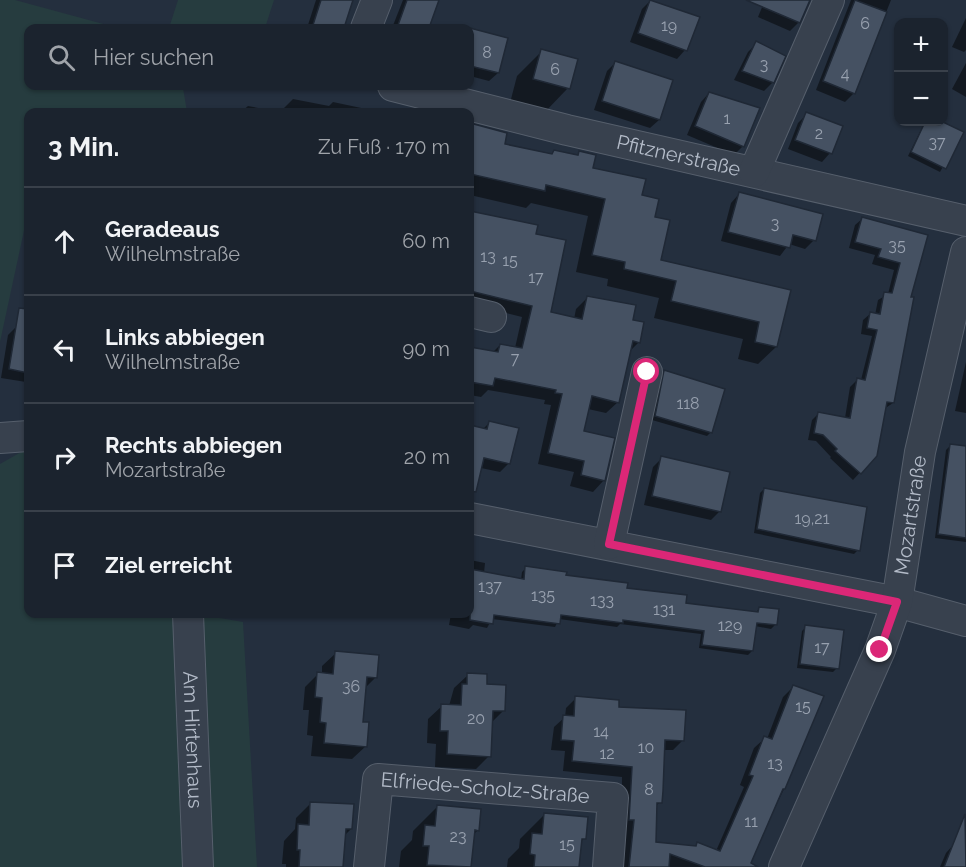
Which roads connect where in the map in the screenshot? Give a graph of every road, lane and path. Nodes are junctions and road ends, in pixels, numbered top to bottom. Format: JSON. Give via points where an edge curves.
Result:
{"nodes":[{"id":1,"x":377,"y":0,"type":"edge"},
{"id":2,"x":828,"y":0,"type":"edge"},
{"id":3,"x":368,"y":24,"type":"edge"},
{"id":4,"x":409,"y":90,"type":"edge"},
{"id":5,"x":754,"y":172,"type":"junction"},
{"id":6,"x":966,"y":221,"type":"edge"},
{"id":7,"x":966,"y":252,"type":"edge"},
{"id":8,"x":647,"y":372,"type":"dead end"},
{"id":9,"x":24,"y":436,"type":"edge"},
{"id":10,"x":0,"y":438,"type":"edge"},
{"id":11,"x":474,"y":519,"type":"edge"},
{"id":12,"x":609,"y":544,"type":"junction"},
{"id":13,"x":897,"y":602,"type":"junction"},
{"id":14,"x":188,"y":618,"type":"edge"},
{"id":15,"x":966,"y":621,"type":"edge"},
{"id":16,"x":198,"y":867,"type":"edge"},
{"id":17,"x":369,"y":867,"type":"edge"},
{"id":18,"x":608,"y":867,"type":"edge"},
{"id":19,"x":784,"y":867,"type":"edge"}],
"edges":[{"from":1,"to":3,"type":"street"},
{"from":2,"to":5,"type":"street"},
{"from":4,"to":5,"type":"street","name":"Pfitznerstraße"},
{"from":5,"to":6,"type":"street","name":"Pfitznerstraße"},
{"from":7,"to":13,"type":"street","name":"Mozartstraße","via":[[920,452]]},
{"from":8,"to":12,"type":"street"},
{"from":9,"to":10,"type":"street"},
{"from":11,"to":12,"type":"street"},
{"from":12,"to":13,"type":"street"},
{"from":13,"to":15,"type":"street"},
{"from":13,"to":19,"type":"street","name":"Mozartstraße","via":[[880,650]]},
{"from":14,"to":16,"type":"street","name":"Am Hirtenhaus"},
{"from":17,"to":18,"type":"street","name":"Elfriede-Scholz-Straße","via":[[378,779],[613,798]]}]}
